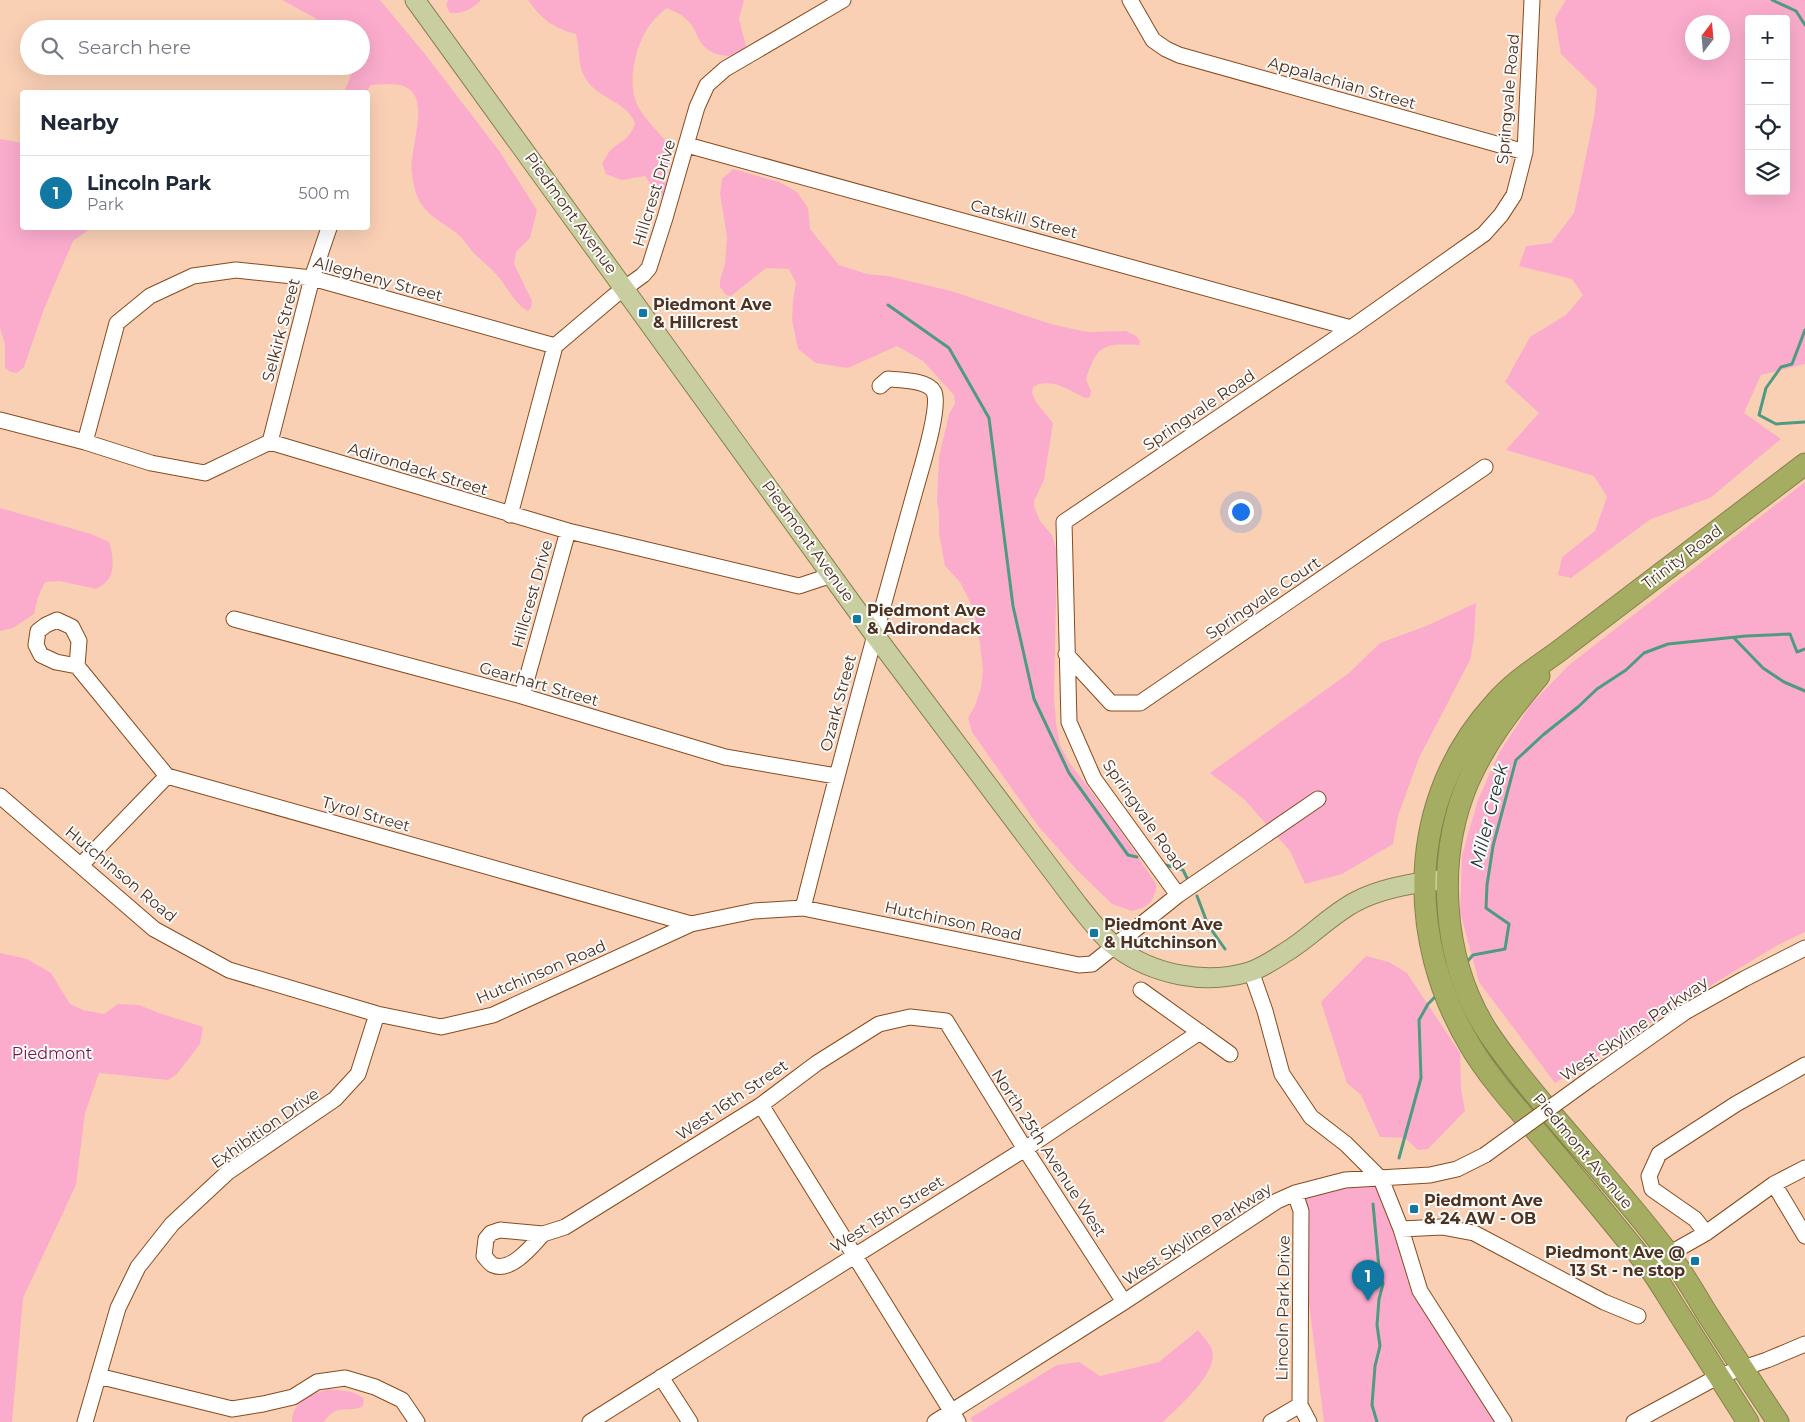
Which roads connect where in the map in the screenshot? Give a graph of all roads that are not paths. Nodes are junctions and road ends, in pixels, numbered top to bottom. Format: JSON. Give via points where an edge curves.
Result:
{"nodes":[{"id":1,"x":415,"y":0,"type":"edge"},
{"id":2,"x":844,"y":0,"type":"edge"},
{"id":3,"x":1130,"y":0,"type":"edge"},
{"id":4,"x":1532,"y":0,"type":"edge"},
{"id":5,"x":687,"y":145,"type":"junction"},
{"id":6,"x":1525,"y":152,"type":"junction"},
{"id":7,"x":328,"y":230,"type":"edge"},
{"id":8,"x":312,"y":278,"type":"junction"},
{"id":9,"x":625,"y":288,"type":"junction"},
{"id":10,"x":1351,"y":328,"type":"junction"},
{"id":11,"x":555,"y":346,"type":"junction"},
{"id":12,"x":880,"y":386,"type":"dead end"},
{"id":13,"x":0,"y":420,"type":"edge"},
{"id":14,"x":85,"y":442,"type":"junction"},
{"id":15,"x":270,"y":442,"type":"junction"},
{"id":16,"x":1805,"y":464,"type":"edge"},
{"id":17,"x":1485,"y":467,"type":"dead end"},
{"id":18,"x":510,"y":515,"type":"junction"},
{"id":19,"x":568,"y":531,"type":"junction"},
{"id":20,"x":832,"y":574,"type":"junction"},
{"id":21,"x":234,"y":619,"type":"dead end"},
{"id":22,"x":874,"y":634,"type":"junction"},
{"id":23,"x":1560,"y":651,"type":"junction"},
{"id":24,"x":1066,"y":654,"type":"junction"},
{"id":25,"x":77,"y":666,"type":"dead end"},
{"id":26,"x":522,"y":696,"type":"junction"},
{"id":27,"x":168,"y":776,"type":"junction"},
{"id":28,"x":836,"y":776,"type":"junction"},
{"id":29,"x":0,"y":796,"type":"edge"},
{"id":30,"x":1318,"y":799,"type":"dead end"},
{"id":31,"x":81,"y":865,"type":"junction"},
{"id":32,"x":1447,"y":880,"type":"junction"},
{"id":33,"x":1424,"y":882,"type":"junction"},
{"id":34,"x":1178,"y":895,"type":"junction"},
{"id":35,"x":803,"y":908,"type":"junction"},
{"id":36,"x":691,"y":924,"type":"junction"},
{"id":37,"x":1115,"y":947,"type":"junction"},
{"id":38,"x":1805,"y":948,"type":"edge"},
{"id":39,"x":1251,"y":971,"type":"junction"},
{"id":40,"x":1141,"y":990,"type":"dead end"},
{"id":41,"x":377,"y":1014,"type":"junction"},
{"id":42,"x":946,"y":1021,"type":"joint"},
{"id":43,"x":1200,"y":1032,"type":"junction"},
{"id":44,"x":1230,"y":1054,"type":"dead end"},
{"id":45,"x":1805,"y":1065,"type":"edge"},
{"id":46,"x":761,"y":1105,"type":"junction"},
{"id":47,"x":1025,"y":1149,"type":"junction"},
{"id":48,"x":1805,"y":1168,"type":"edge"},
{"id":49,"x":1381,"y":1179,"type":"junction"},
{"id":50,"x":1774,"y":1184,"type":"junction"},
{"id":51,"x":1295,"y":1193,"type":"junction"},
{"id":52,"x":1401,"y":1229,"type":"junction"},
{"id":53,"x":1706,"y":1232,"type":"junction"},
{"id":54,"x":543,"y":1234,"type":"dead end"},
{"id":55,"x":1805,"y":1236,"type":"edge"},
{"id":56,"x":1669,"y":1254,"type":"junction"},
{"id":57,"x":855,"y":1255,"type":"junction"},
{"id":58,"x":1650,"y":1269,"type":"junction"},
{"id":59,"x":1124,"y":1302,"type":"junction"},
{"id":60,"x":1638,"y":1316,"type":"dead end"},
{"id":61,"x":1805,"y":1344,"type":"edge"},
{"id":62,"x":1742,"y":1369,"type":"junction"},
{"id":63,"x":98,"y":1376,"type":"junction"},
{"id":64,"x":1719,"y":1376,"type":"junction"},
{"id":65,"x":661,"y":1377,"type":"junction"},
{"id":66,"x":1300,"y":1404,"type":"junction"},
{"id":67,"x":954,"y":1417,"type":"edge"},
{"id":68,"x":85,"y":1422,"type":"edge"},
{"id":69,"x":417,"y":1422,"type":"edge"},
{"id":70,"x":590,"y":1422,"type":"edge"},
{"id":71,"x":690,"y":1422,"type":"edge"},
{"id":72,"x":935,"y":1422,"type":"edge"},
{"id":73,"x":1271,"y":1422,"type":"edge"},
{"id":74,"x":1309,"y":1422,"type":"edge"},
{"id":75,"x":1504,"y":1422,"type":"edge"},
{"id":76,"x":1634,"y":1422,"type":"edge"},
{"id":77,"x":1748,"y":1422,"type":"edge"},
{"id":78,"x":1778,"y":1422,"type":"edge"}],
"edges":[{"from":1,"to":9,"type":"main road","name":"Piedmont Avenue"},
{"from":2,"to":5,"type":"street","name":"Hillcrest Drive","via":[[725,69],[707,85],[697,107]]},
{"from":3,"to":6,"type":"street","name":"Appalachian Street","via":[[1153,40],[1179,55]]},
{"from":4,"to":6,"type":"street","name":"Springvale Road"},
{"from":5,"to":9,"type":"street","name":"Hillcrest Drive","via":[[649,268]]},
{"from":5,"to":10,"type":"street","name":"Catskill Street"},
{"from":6,"to":10,"type":"street","name":"Springvale Road","via":[[1514,194],[1502,215],[1484,234]]},
{"from":7,"to":8,"type":"street","name":"Selkirk Street"},
{"from":8,"to":11,"type":"street","name":"Allegheny Street"},
{"from":8,"to":14,"type":"street","name":"Allegheny Street","via":[[236,270],[193,276],[150,296],[118,323]]},
{"from":8,"to":15,"type":"street","name":"Selkirk Street"},
{"from":9,"to":11,"type":"street","name":"Hillcrest Drive"},
{"from":9,"to":20,"type":"main road","name":"Piedmont Avenue"},
{"from":10,"to":24,"type":"street","name":"Springvale Road","via":[[1064,522]]},
{"from":11,"to":18,"type":"street"},
{"from":12,"to":22,"type":"street","name":"Ozark Street","via":[[888,379],[930,386],[934,392],[935,408],[925,455]]},
{"from":13,"to":14,"type":"street"},
{"from":14,"to":15,"type":"street","via":[[151,463],[205,473]]},
{"from":15,"to":18,"type":"street","name":"Adirondack Street"},
{"from":16,"to":23,"type":"highway","name":"Trinity Road"},
{"from":17,"to":24,"type":"street","name":"Springvale Court","via":[[1140,703],[1111,703]]},
{"from":18,"to":19,"type":"street","name":"Adirondack Street"},
{"from":19,"to":20,"type":"street","name":"Adirondack Street","via":[[799,586]]},
{"from":19,"to":26,"type":"street","name":"Hillcrest Drive"},
{"from":20,"to":22,"type":"main road","name":"Piedmont Avenue"},
{"from":21,"to":26,"type":"street","name":"Gearhart Street"},
{"from":22,"to":28,"type":"street","name":"Ozark Street"},
{"from":22,"to":37,"type":"main road","name":"Piedmont Avenue","via":[[1078,905]]},
{"from":23,"to":32,"type":"highway","name":"Trinity Road","via":[[1510,712],[1479,761],[1460,805]]},
{"from":23,"to":33,"type":"highway","name":"Trinity Road","via":[[1510,688],[1468,736],[1438,798]]},
{"from":24,"to":34,"type":"street","name":"Springvale Road","via":[[1069,722],[1094,779]]},
{"from":25,"to":27,"type":"street"},
{"from":26,"to":28,"type":"street","name":"Gearhart Street","via":[[725,757]]},
{"from":27,"to":31,"type":"street"},
{"from":27,"to":36,"type":"street","name":"Tyrol Street"},
{"from":28,"to":35,"type":"street","name":"Ozark Street"},
{"from":29,"to":31,"type":"street","name":"Hutchinson Road"},
{"from":30,"to":34,"type":"street","name":"Hutchinson Road"},
{"from":31,"to":41,"type":"street","name":"Hutchinson Road","via":[[154,929],[229,970]]},
{"from":32,"to":33,"type":"main road","name":"Piedmont Avenue"},
{"from":32,"to":56,"type":"highway","name":"Piedmont Avenue","via":[[1449,917],[1460,969],[1487,1030],[1526,1084]]},
{"from":33,"to":39,"type":"main road","name":"Piedmont Avenue","via":[[1380,891],[1357,901],[1287,951]]},
{"from":33,"to":58,"type":"highway","name":"Piedmont Avenue","via":[[1430,943],[1443,988],[1472,1048],[1488,1072]]},
{"from":34,"to":37,"type":"street","name":"Hutchinson Road"},
{"from":35,"to":36,"type":"street","name":"Hutchinson Road","via":[[754,911]]},
{"from":35,"to":37,"type":"street","name":"Hutchinson Road","via":[[1079,965],[1092,964]]},
{"from":36,"to":41,"type":"street","name":"Hutchinson Road","via":[[493,1015],[441,1028]]},
{"from":37,"to":39,"type":"main road","name":"Piedmont Avenue","via":[[1146,965],[1169,973],[1211,977]]},
{"from":38,"to":49,"type":"street","name":"West Skyline Parkway","bridge":true,"via":[[1685,1012],[1485,1155],[1458,1169]]},
{"from":39,"to":49,"type":"street","via":[[1282,1074],[1311,1117],[1346,1144]]},
{"from":40,"to":43,"type":"street"},
{"from":41,"to":63,"type":"street","name":"Exhibition Drive","via":[[358,1074],[335,1100],[228,1172],[172,1224],[138,1267],[118,1308]]},
{"from":42,"to":46,"type":"street","name":"West 16th Street","via":[[910,1017],[879,1024],[817,1063]]},
{"from":42,"to":47,"type":"street","name":"North 25th Avenue West"},
{"from":43,"to":44,"type":"street"},
{"from":43,"to":47,"type":"street","name":"West 15th Street"},
{"from":45,"to":53,"type":"street","via":[[1736,1104],[1659,1154],[1649,1176],[1652,1190],[1695,1219]]},
{"from":46,"to":54,"type":"street","name":"West 16th Street","via":[[565,1227]]},
{"from":46,"to":57,"type":"street"},
{"from":47,"to":57,"type":"street","name":"West 15th Street"},
{"from":47,"to":59,"type":"street","name":"North 25th Avenue West"},
{"from":48,"to":50,"type":"street"},
{"from":49,"to":51,"type":"street","name":"West Skyline Parkway","via":[[1345,1180]]},
{"from":49,"to":52,"type":"street"},
{"from":50,"to":53,"type":"street"},
{"from":50,"to":55,"type":"street"},
{"from":51,"to":59,"type":"street","name":"West Skyline Parkway","via":[[1277,1201]]},
{"from":51,"to":66,"type":"street","name":"Lincoln Park Drive","via":[[1301,1211]]},
{"from":52,"to":60,"type":"street","via":[[1442,1227],[1474,1232],[1604,1302]]},
{"from":52,"to":75,"type":"street","via":[[1420,1291]]},
{"from":53,"to":56,"type":"street"},
{"from":56,"to":58,"type":"street"},
{"from":56,"to":62,"type":"highway","name":"Piedmont Avenue"},
{"from":57,"to":65,"type":"street","name":"West 15th Street"},
{"from":57,"to":67,"type":"street"},
{"from":58,"to":64,"type":"highway","name":"Piedmont Avenue"},
{"from":59,"to":67,"type":"street","name":"West Skyline Parkway"},
{"from":61,"to":62,"type":"street"},
{"from":62,"to":64,"type":"street"},
{"from":62,"to":78,"type":"highway","name":"Piedmont Avenue"},
{"from":63,"to":68,"type":"street","name":"Exhibition Drive"},
{"from":63,"to":69,"type":"street","via":[[232,1409],[293,1397],[317,1382],[345,1378],[402,1400]]},
{"from":64,"to":76,"type":"street"},
{"from":64,"to":77,"type":"highway","name":"Piedmont Avenue"},
{"from":65,"to":70,"type":"street","name":"West 15th Street"},
{"from":65,"to":71,"type":"street"},
{"from":66,"to":73,"type":"street"},
{"from":66,"to":74,"type":"street","name":"Lincoln Park Drive"},
{"from":67,"to":72,"type":"street","name":"West Skyline Parkway"}]}
